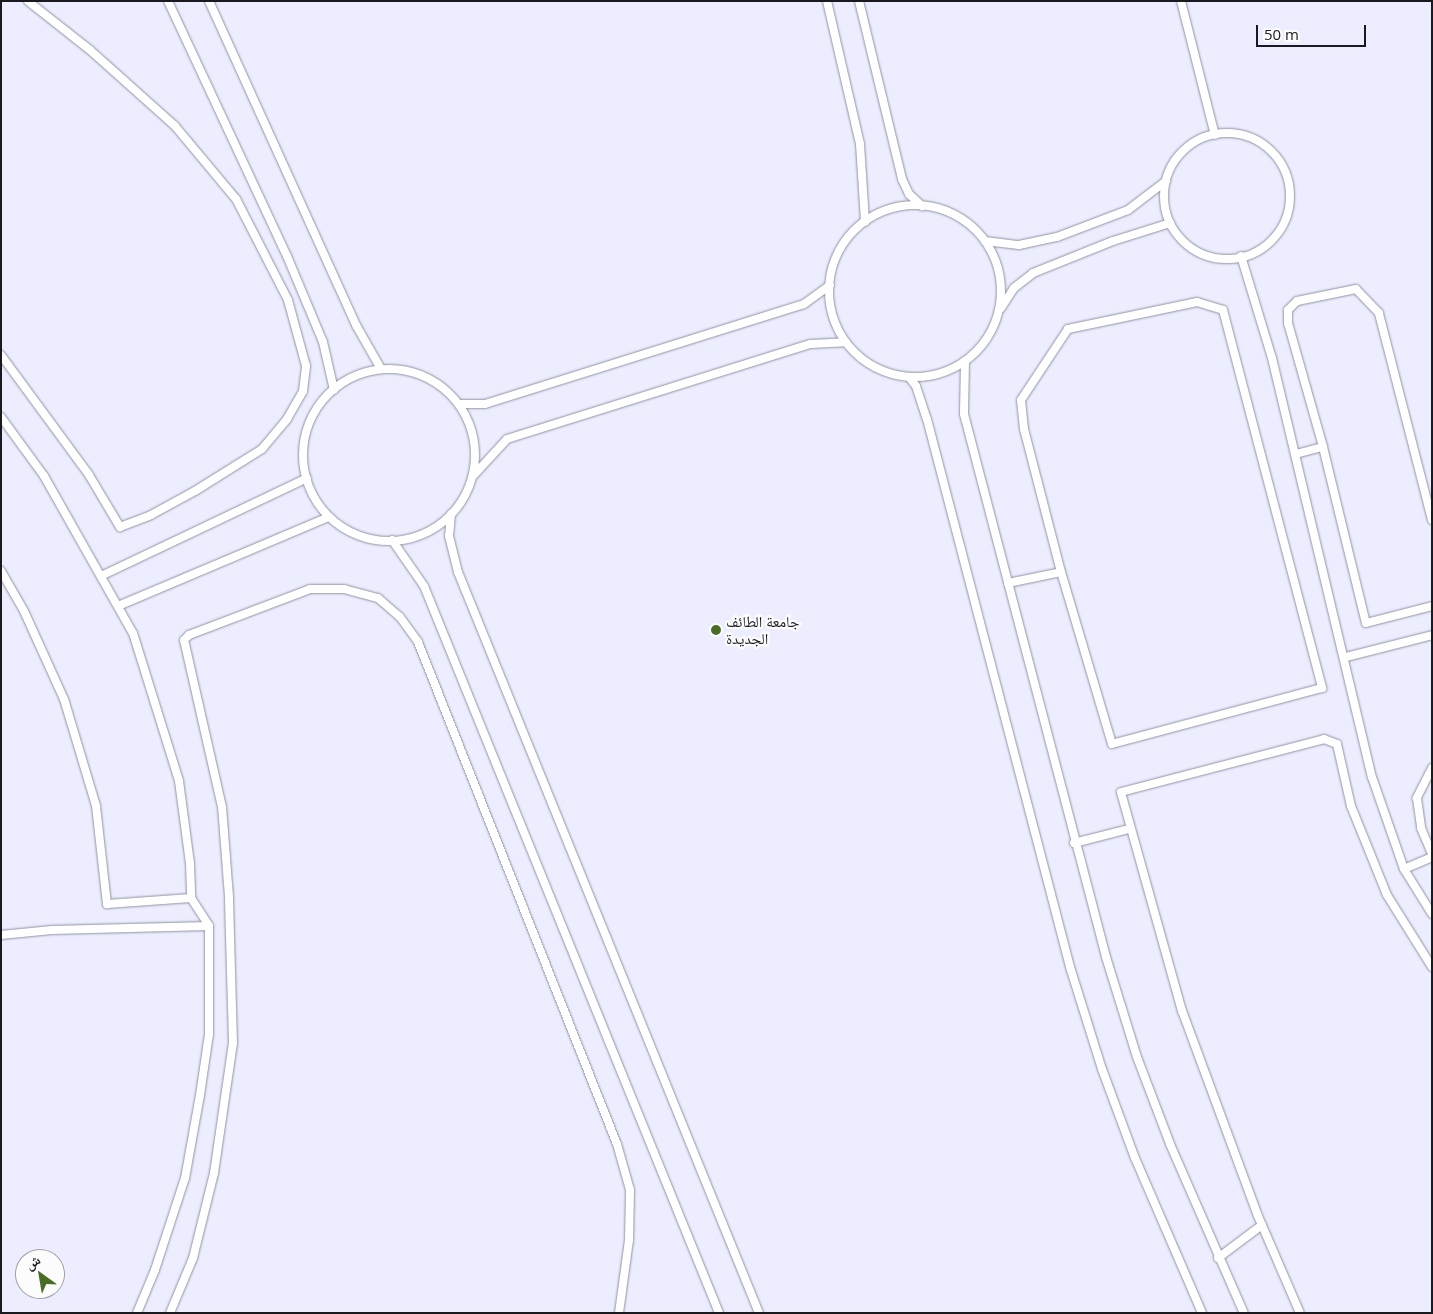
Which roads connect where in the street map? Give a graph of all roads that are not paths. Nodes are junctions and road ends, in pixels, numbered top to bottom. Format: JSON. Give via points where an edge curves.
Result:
{"nodes":[{"id":1,"x":28,"y":1,"type":"edge"},
{"id":2,"x":168,"y":1,"type":"edge"},
{"id":3,"x":209,"y":1,"type":"edge"},
{"id":4,"x":828,"y":1,"type":"edge"},
{"id":5,"x":859,"y":1,"type":"edge"},
{"id":6,"x":1181,"y":1,"type":"edge"},
{"id":7,"x":1215,"y":135,"type":"junction"},
{"id":8,"x":1166,"y":181,"type":"junction"},
{"id":9,"x":922,"y":206,"type":"junction"},
{"id":10,"x":865,"y":222,"type":"junction"},
{"id":11,"x":1170,"y":223,"type":"junction"},
{"id":12,"x":985,"y":241,"type":"junction"},
{"id":13,"x":1241,"y":256,"type":"junction"},
{"id":14,"x":830,"y":285,"type":"junction"},
{"id":15,"x":999,"y":312,"type":"junction"},
{"id":16,"x":846,"y":342,"type":"junction"},
{"id":17,"x":1,"y":355,"type":"edge"},
{"id":18,"x":966,"y":360,"type":"junction"},
{"id":19,"x":381,"y":370,"type":"junction"},
{"id":20,"x":909,"y":377,"type":"junction"},
{"id":21,"x":334,"y":390,"type":"junction"},
{"id":22,"x":459,"y":404,"type":"junction"},
{"id":23,"x":1,"y":417,"type":"edge"},
{"id":24,"x":1323,"y":447,"type":"junction"},
{"id":25,"x":1296,"y":454,"type":"junction"},
{"id":26,"x":473,"y":476,"type":"junction"},
{"id":27,"x":307,"y":478,"type":"junction"},
{"id":28,"x":451,"y":514,"type":"junction"},
{"id":29,"x":329,"y":517,"type":"junction"},
{"id":30,"x":1432,"y":520,"type":"edge"},
{"id":31,"x":392,"y":540,"type":"junction"},
{"id":32,"x":1,"y":571,"type":"edge"},
{"id":33,"x":1061,"y":572,"type":"junction"},
{"id":34,"x":101,"y":576,"type":"junction"},
{"id":35,"x":1008,"y":583,"type":"junction"},
{"id":36,"x":118,"y":606,"type":"junction"},
{"id":37,"x":1432,"y":606,"type":"edge"},
{"id":38,"x":1432,"y":635,"type":"edge"},
{"id":39,"x":1346,"y":657,"type":"junction"},
{"id":40,"x":1432,"y":768,"type":"edge"},
{"id":41,"x":1129,"y":829,"type":"junction"},
{"id":42,"x":1074,"y":843,"type":"junction"},
{"id":43,"x":1432,"y":855,"type":"edge"},
{"id":44,"x":1404,"y":869,"type":"junction"},
{"id":45,"x":191,"y":898,"type":"junction"},
{"id":46,"x":1432,"y":914,"type":"edge"},
{"id":47,"x":209,"y":926,"type":"junction"},
{"id":48,"x":1,"y":935,"type":"edge"},
{"id":49,"x":1432,"y":967,"type":"edge"},
{"id":50,"x":1262,"y":1226,"type":"junction"},
{"id":51,"x":1218,"y":1258,"type":"junction"},
{"id":52,"x":137,"y":1313,"type":"edge"},
{"id":53,"x":170,"y":1313,"type":"edge"},
{"id":54,"x":619,"y":1313,"type":"edge"},
{"id":55,"x":719,"y":1313,"type":"edge"},
{"id":56,"x":758,"y":1313,"type":"edge"},
{"id":57,"x":1202,"y":1313,"type":"edge"},
{"id":58,"x":1244,"y":1313,"type":"edge"},
{"id":59,"x":1300,"y":1313,"type":"edge"}],
"edges":[{"from":1,"to":17,"type":"lane","via":[[90,50],[175,126],[236,199],[288,300],[306,366],[303,391],[287,419],[262,449],[151,515],[120,527],[89,475]]},
{"from":2,"to":21,"type":"lane","via":[[287,256],[323,342]]},
{"from":3,"to":19,"type":"lane","via":[[356,325]]},
{"from":4,"to":10,"type":"lane","via":[[860,144]]},
{"from":5,"to":9,"type":"lane","via":[[902,179],[909,194]]},
{"from":6,"to":7,"type":"lane"},
{"from":7,"to":8,"type":"lane","via":[[1199,140],[1182,152]]},
{"from":7,"to":13,"type":"lane","via":[[1242,135],[1262,144],[1278,159],[1287,179],[1287,211],[1278,231],[1263,247]]},
{"from":8,"to":11,"type":"lane","via":[[1164,202]]},
{"from":8,"to":12,"type":"lane","via":[[1128,210],[1057,237],[1019,245]]},
{"from":9,"to":10,"type":"lane","via":[[892,209]]},
{"from":9,"to":12,"type":"lane","via":[[957,216]]},
{"from":10,"to":14,"type":"lane","via":[[844,243],[832,270]]},
{"from":11,"to":13,"type":"lane","via":[[1183,241],[1201,253],[1222,258]]},
{"from":11,"to":15,"type":"lane","via":[[1113,241],[1033,273],[1014,288]]},
{"from":12,"to":15,"type":"lane","via":[[998,268]]},
{"from":13,"to":25,"type":"lane","via":[[1272,358]]},
{"from":14,"to":16,"type":"lane","via":[[833,315]]},
{"from":14,"to":22,"type":"lane","via":[[804,304],[485,404]]},
{"from":15,"to":18,"type":"lane","via":[[986,339]]},
{"from":16,"to":20,"type":"lane","via":[[874,366]]},
{"from":16,"to":26,"type":"lane","via":[[811,344],[507,439]]},
{"from":18,"to":20,"type":"lane","via":[[939,374]]},
{"from":18,"to":35,"type":"lane","via":[[964,414]]},
{"from":19,"to":21,"type":"lane","via":[[352,378]]},
{"from":19,"to":22,"type":"lane","via":[[425,376]]},
{"from":20,"to":57,"type":"lane","via":[[916,386],[927,419],[1073,976],[1102,1069]]},
{"from":21,"to":27,"type":"lane","via":[[318,407],[306,434],[304,464]]},
{"from":22,"to":26,"type":"lane","via":[[472,431],[475,446]]},
{"from":23,"to":34,"type":"lane","via":[[44,476]]},
{"from":24,"to":25,"type":"lane"},
{"from":24,"to":30,"type":"lane","via":[[1288,323],[1288,310],[1297,301],[1356,289],[1379,313]]},
{"from":24,"to":37,"type":"lane","via":[[1366,623]]},
{"from":25,"to":39,"type":"lane"},
{"from":26,"to":28,"type":"lane","via":[[468,490]]},
{"from":27,"to":29,"type":"lane","via":[[312,492]]},
{"from":27,"to":34,"type":"lane"},
{"from":28,"to":31,"type":"lane","via":[[426,532]]},
{"from":28,"to":56,"type":"lane","via":[[449,536],[458,572]]},
{"from":29,"to":31,"type":"lane","via":[[354,533]]},
{"from":29,"to":36,"type":"lane"},
{"from":31,"to":55,"type":"lane","via":[[424,586]]},
{"from":32,"to":45,"type":"lane","via":[[24,611],[64,699],[96,806],[107,904]]},
{"from":33,"to":33,"type":"lane","via":[[1024,430],[1021,400],[1068,329],[1197,302],[1223,310],[1322,688],[1112,744]]},
{"from":33,"to":35,"type":"lane"},
{"from":34,"to":36,"type":"lane"},
{"from":35,"to":42,"type":"lane"},
{"from":36,"to":45,"type":"lane","via":[[133,633],[178,781],[190,863]]},
{"from":38,"to":39,"type":"lane"},
{"from":39,"to":44,"type":"lane","via":[[1372,777]]},
{"from":40,"to":43,"type":"lane","via":[[1417,798],[1420,828]]},
{"from":41,"to":42,"type":"lane"},
{"from":41,"to":49,"type":"lane","via":[[1121,792],[1324,738],[1337,744],[1351,806],[1387,895]]},
{"from":41,"to":50,"type":"lane","via":[[1182,1012]]},
{"from":42,"to":51,"type":"lane","via":[[1137,1057]]},
{"from":43,"to":44,"type":"lane"},
{"from":44,"to":46,"type":"lane"},
{"from":45,"to":47,"type":"lane"},
{"from":47,"to":48,"type":"lane","via":[[52,930]]},
{"from":47,"to":52,"type":"lane","via":[[209,1034],[185,1178],[155,1270]]},
{"from":50,"to":51,"type":"lane"},
{"from":50,"to":59,"type":"lane"},
{"from":51,"to":58,"type":"lane"},
{"from":53,"to":54,"type":"lane","via":[[193,1258],[214,1173],[232,1043],[229,897],[222,807],[184,640],[189,635],[310,589],[344,589],[378,598],[400,617],[418,642],[617,1144],[630,1190],[629,1240]]}]}
